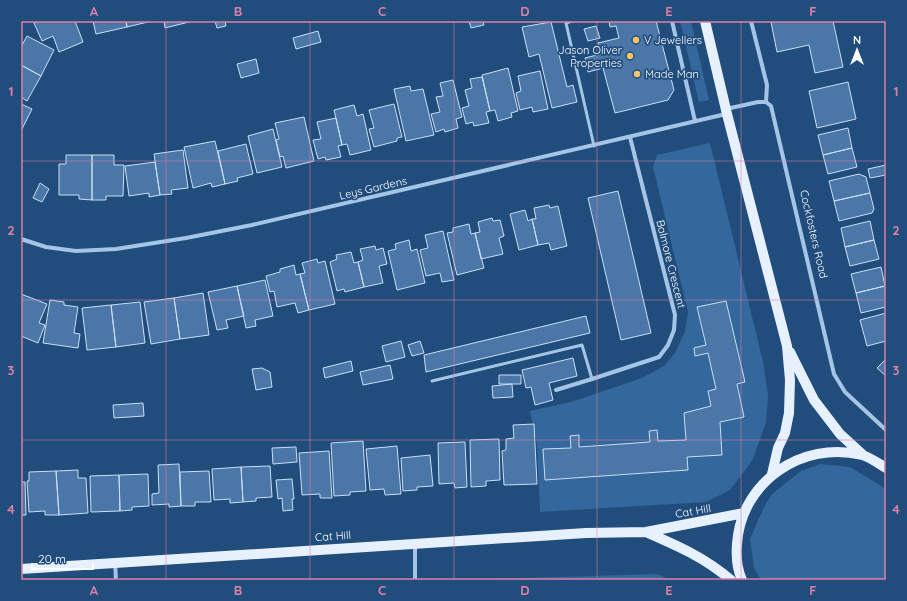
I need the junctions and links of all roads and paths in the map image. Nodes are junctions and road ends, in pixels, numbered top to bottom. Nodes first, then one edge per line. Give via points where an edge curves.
1 (572, 21) edge
2 (672, 21) edge
3 (705, 21) edge
4 (751, 21) edge
5 (565, 22) edge
6 (766, 102) junction
7 (726, 111) junction
8 (695, 121) junction
9 (630, 137) junction
10 (594, 146) junction
11 (21, 239) edge
12 (787, 346) junction
13 (592, 379) junction
14 (432, 381) dead end
15 (556, 390) dead end
16 (886, 430) edge
17 (863, 455) junction
18 (886, 468) edge
19 (772, 474) junction
20 (744, 513) junction
21 (646, 532) junction
22 (415, 543) junction
23 (115, 562) junction
24 (21, 568) edge
25 (116, 580) edge
26 (415, 580) edge
27 (731, 580) edge
28 (742, 580) edge

1 - 5 lane
2 - 8 street
3 - 7 main road
4 - 6 street, Cockfosters Road via 767,85
5 - 10 lane
6 - 7 street
6 - 16 street, Cockfosters Road via 771,106 773,113 834,374 845,392
7 - 8 street, Leys Gardens
7 - 12 main road
8 - 9 street, Leys Gardens
9 - 10 street, Leys Gardens
9 - 13 street, Balmore Crescent via 674,316 674,330 668,345 659,357
10 - 11 street, Leys Gardens via 252,225 178,239 116,249 76,251 46,247
12 - 17 main road via 814,400 840,434
12 - 19 main road via 789,413
13 - 14 lane via 582,345
13 - 15 street, Balmore Crescent
17 - 18 main road
17 - 19 main road via 832,452 810,455 790,462
19 - 20 main road via 755,492
20 - 21 main road, Cat Hill
20 - 28 main road via 738,533 737,554
21 - 22 main road, Cat Hill
21 - 27 main road, Cat Hill via 707,561
22 - 23 main road, Cat Hill
22 - 26 street
23 - 24 main road, Cat Hill
23 - 25 street

